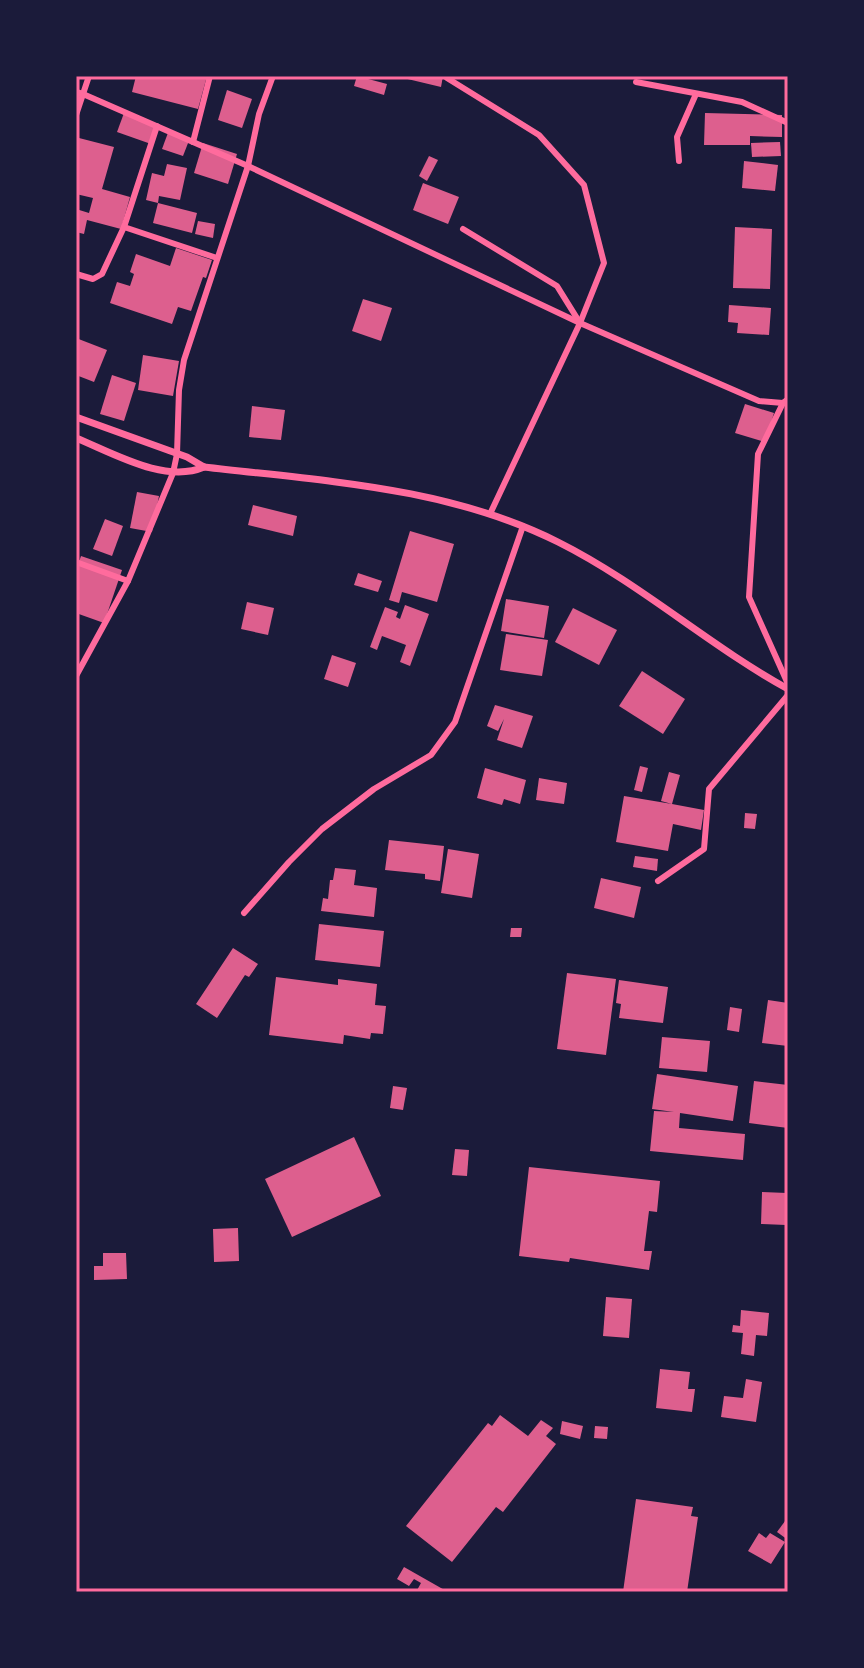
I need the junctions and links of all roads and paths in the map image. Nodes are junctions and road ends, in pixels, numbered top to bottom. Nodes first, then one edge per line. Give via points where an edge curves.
1 (89, 76) edge
2 (210, 76) edge
3 (273, 76) edge
4 (447, 78) dead end
5 (636, 82) dead end
6 (80, 93) edge
7 (696, 94) junction
8 (76, 115) edge
9 (788, 123) edge
10 (157, 126) junction
11 (193, 142) junction
12 (679, 161) dead end
13 (248, 166) junction
14 (124, 227) junction
15 (463, 229) dead end
16 (217, 258) junction
17 (76, 274) edge
18 (580, 323) junction
19 (786, 401) edge
20 (76, 417) edge
21 (76, 438) edge
22 (177, 454) junction
23 (204, 467) junction
24 (173, 473) junction
25 (490, 514) junction
26 (523, 526) junction
27 (76, 562) edge
28 (128, 581) junction
29 (76, 676) edge
30 (788, 689) edge
31 (658, 881) dead end
32 (244, 913) dead end

1 - 6 street
2 - 11 street
3 - 13 street
4 - 18 street via 539,135 584,185 604,263
5 - 7 street
6 - 8 street
6 - 10 street
7 - 9 street via 742,102
7 - 12 street via 677,137
10 - 11 street
10 - 14 street
11 - 13 street
13 - 16 street
13 - 18 street
14 - 16 street
14 - 17 street via 102,274 93,279
15 - 18 street via 557,286
16 - 22 street via 184,360
18 - 19 street via 759,401
18 - 25 street
19 - 30 street via 758,454 749,597
20 - 22 street
21 - 24 street
22 - 23 street
22 - 24 street
23 - 24 street
23 - 25 street via 391,490
24 - 28 street
25 - 26 street
26 - 30 street via 588,558
26 - 32 street via 455,722 431,755 322,829
27 - 28 street
28 - 29 street
30 - 31 street via 709,789 704,849

